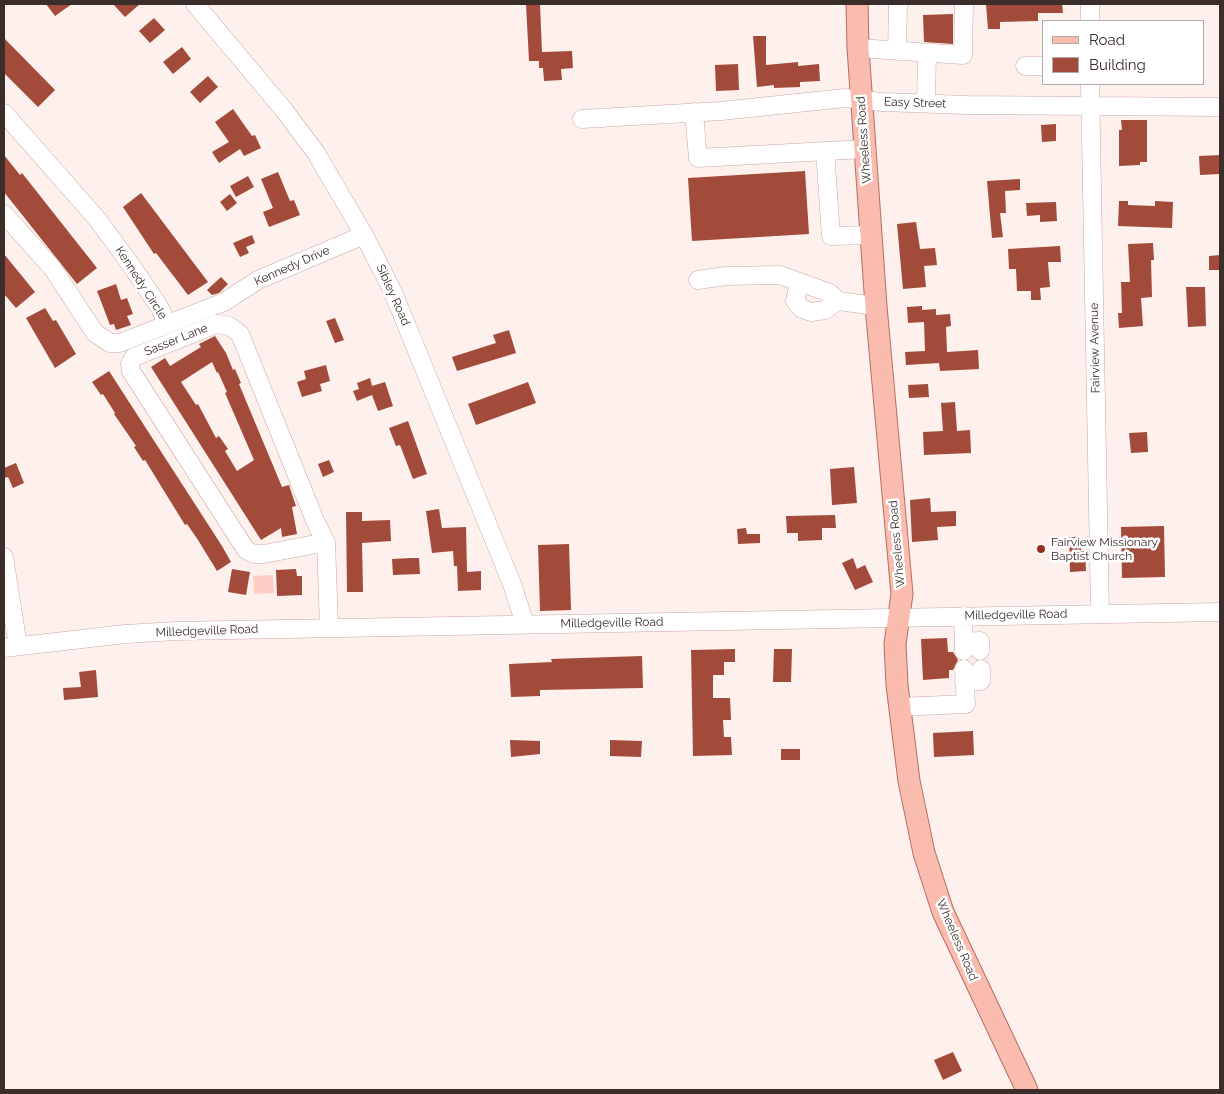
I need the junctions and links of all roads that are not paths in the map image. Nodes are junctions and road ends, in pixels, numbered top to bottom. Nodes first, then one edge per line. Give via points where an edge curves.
1 (195, 4) edge
2 (857, 4) edge
3 (898, 4) edge
4 (964, 4) edge
5 (1090, 4) edge
6 (1090, 20) edge
7 (858, 48) junction
8 (897, 51) junction
9 (927, 53) junction
10 (1090, 85) edge
11 (862, 100) junction
12 (926, 103) junction
13 (1091, 106) junction
14 (1220, 107) edge
15 (4, 112) edge
16 (694, 112) junction
17 (582, 119) dead end
18 (865, 149) junction
19 (825, 151) junction
20 (4, 214) edge
21 (364, 235) junction
22 (871, 235) junction
23 (698, 280) dead end
24 (799, 282) junction
25 (838, 301) junction
26 (876, 306) junction
27 (167, 324) junction
28 (326, 542) junction
29 (4, 557) edge
30 (1220, 612) edge
31 (1100, 613) junction
32 (963, 616) junction
33 (898, 618) junction
34 (525, 624) junction
35 (329, 627) junction
36 (11, 647) edge
37 (969, 648) dead end
38 (970, 673) dead end
39 (899, 707) junction
40 (1027, 1090) edge

1 - 21 street, Sibley Road via 316,153
2 - 7 main road, Wheeless Road
3 - 8 street
4 - 9 street via 963,55
5 - 6 street
7 - 8 street
7 - 11 main road, Wheeless Road
8 - 9 street
9 - 12 street
10 - 13 street, Fairview Avenue
11 - 12 street, Easy Street
11 - 16 street, Easy Street via 845,98
11 - 18 main road, Wheeless Road
12 - 13 street, Easy Street
13 - 14 street, Easy Street
13 - 31 street, Fairview Avenue
15 - 27 street, Kennedy Circle via 98,220 160,308
16 - 17 street, Easy Street
16 - 19 street via 698,158
18 - 19 street
18 - 22 main road, Wheeless Road
19 - 22 street via 831,236
20 - 27 street, Kennedy Circle via 54,269 95,333 104,341 120,343
21 - 27 street, Kennedy Drive via 258,280 224,302
21 - 34 street, Sibley Road via 407,327 512,584
22 - 26 main road, Wheeless Road
23 - 24 street via 780,275
24 - 25 street via 830,293
24 - 25 street via 796,301 802,309 811,312 825,310
25 - 26 street
26 - 33 main road, Wheeless Road via 902,594
28 - 28 street, Sasser Lane via 240,334 229,326 217,324 134,357 131,371 246,550 264,554
28 - 35 street, Sasser Lane
29 - 36 street
30 - 31 street, Milledgeville Road
31 - 32 street, Milledgeville Road
32 - 33 street, Milledgeville Road
32 - 37 street
33 - 34 street, Milledgeville Road
33 - 39 main road, Wheeless Road via 895,644
34 - 35 street, Milledgeville Road
35 - 36 street, Milledgeville Road via 125,634
38 - 39 street via 966,704
39 - 40 main road, Wheeless Road via 916,820 943,912

